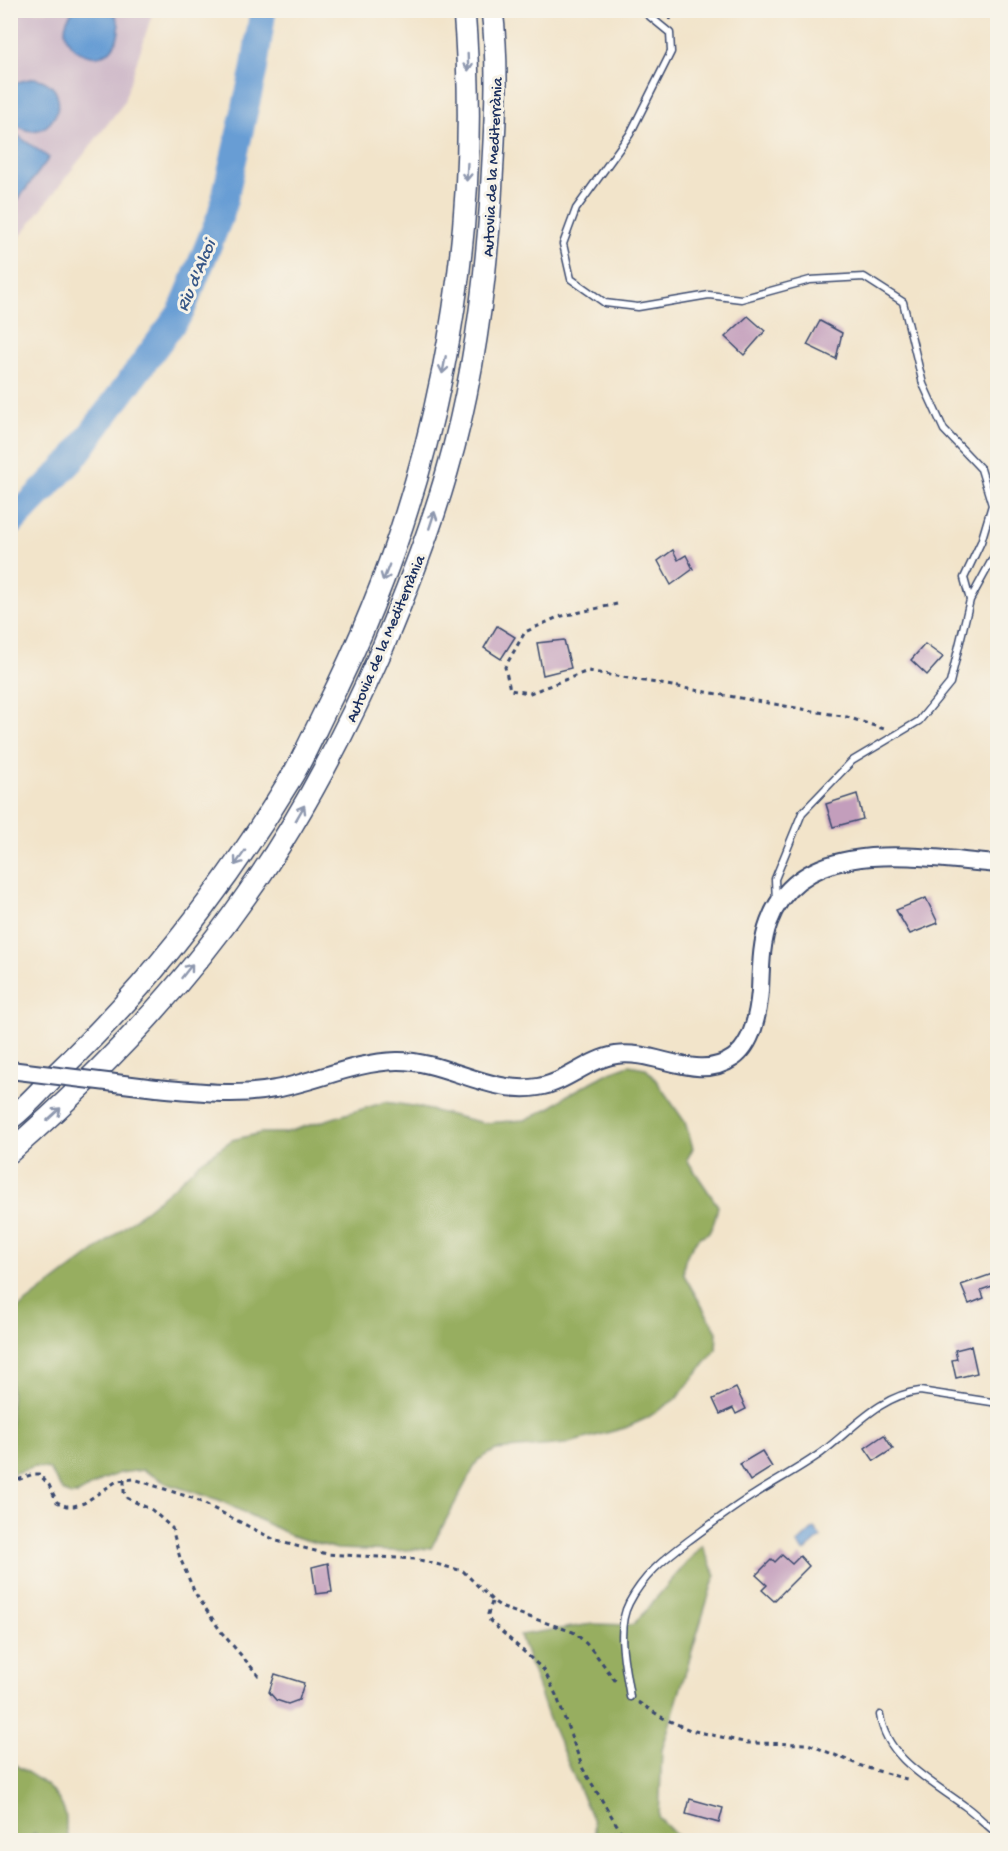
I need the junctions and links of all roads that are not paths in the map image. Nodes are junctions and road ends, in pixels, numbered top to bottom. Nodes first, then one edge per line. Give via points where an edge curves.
1 (464, 10) edge
2 (492, 10) edge
3 (642, 10) edge
4 (998, 549) edge
5 (970, 600) junction
6 (998, 864) edge
7 (776, 906) junction
8 (10, 1070) edge
9 (10, 1119) edge
10 (10, 1152) edge
11 (998, 1403) edge
12 (630, 1697) road end
13 (880, 1715) dead end
14 (998, 1834) edge

1 -> 9 highway, Autovia de la Mediterrània via 469,114 466,200 447,348 432,427 363,632 292,776 242,856 181,939 109,1022
10 -> 2 highway, Autovia de la Mediterrània via 124,1046 246,897 297,818 366,685 417,564 448,471 472,363 487,255 496,106
3 - 5 lane via 670,33 671,52 630,134 576,209 563,244 571,279 605,303 638,307 709,295 741,299 810,280 864,277 903,302 923,384 944,430 981,469 992,505 964,578
4 - 5 lane
5 - 7 lane via 950,682 919,721 852,761 802,813 775,879
6 - 7 street via 917,856 858,858 820,869 801,880
7 - 8 street, bridge via 763,940 756,1020 734,1058 706,1068 623,1054 610,1056 560,1081 523,1089 397,1061 349,1068 297,1084 245,1093 156,1088
11 - 12 lane via 920,1391 890,1400 659,1563 636,1590 624,1616 622,1650
13 - 14 lane via 882,1730 908,1765

